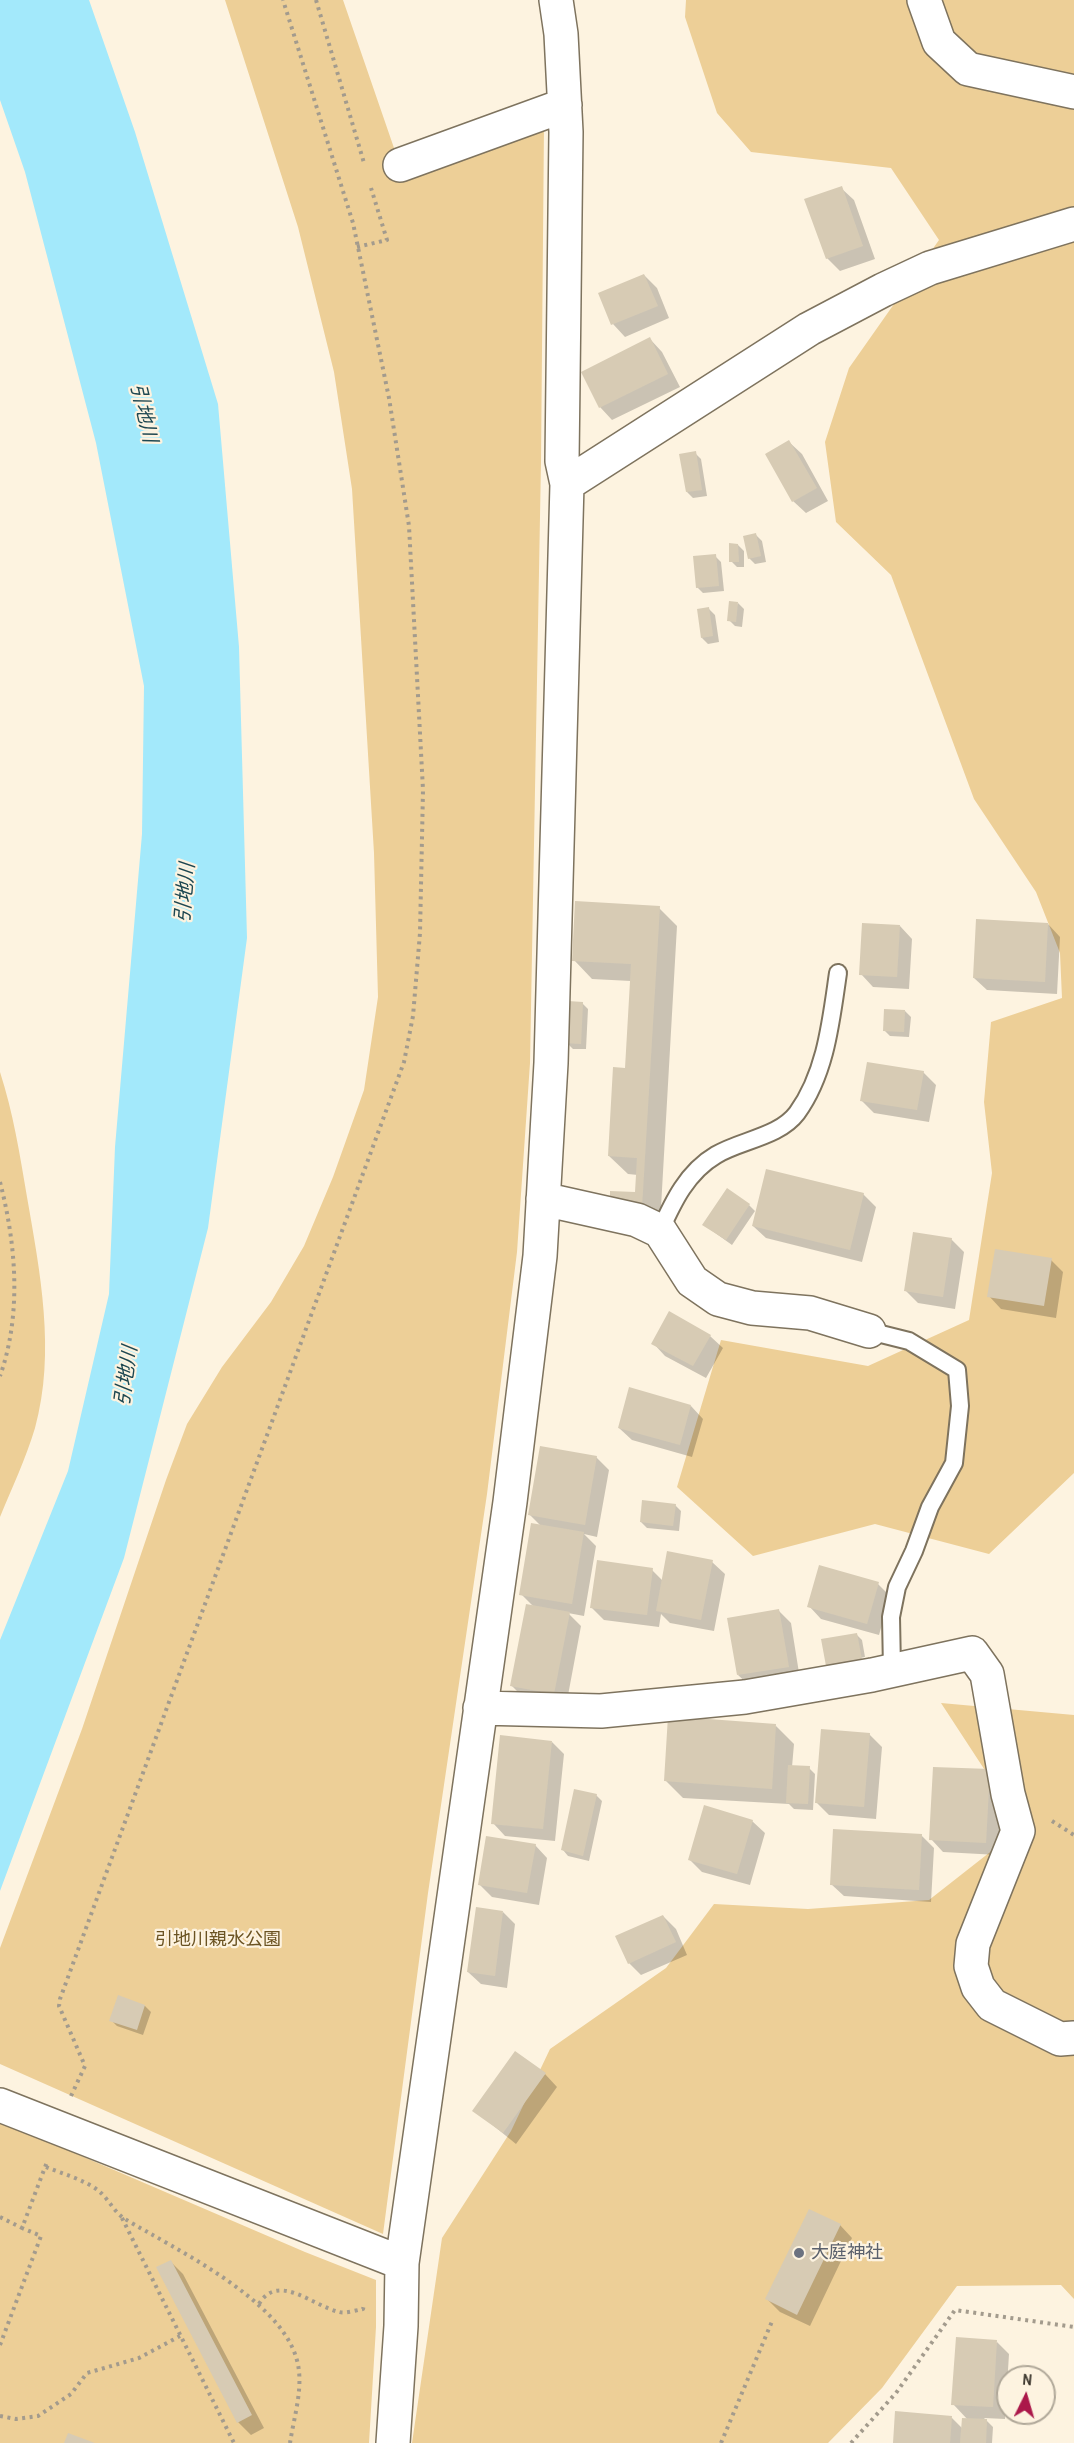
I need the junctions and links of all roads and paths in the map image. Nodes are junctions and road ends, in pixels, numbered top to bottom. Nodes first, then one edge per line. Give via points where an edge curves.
1 (283, 0) edge
2 (316, 0) edge
3 (556, 0) edge
4 (924, 0) edge
5 (1074, 92) edge
6 (565, 105) junction
7 (400, 165) dead end
8 (365, 166) dead end
9 (368, 177) dead end
10 (1074, 224) edge
11 (357, 247) junction
12 (567, 484) junction
13 (838, 974) dead end
14 (0, 1182) edge
15 (543, 1199) junction
16 (660, 1231) junction
17 (868, 1331) joint
18 (0, 1376) edge
19 (892, 1669) junction
20 (480, 1708) junction
21 (1074, 2038) edge
22 (0, 2104) edge
23 (57, 2127) junction
24 (46, 2167) junction
25 (0, 2217) edge
26 (121, 2217) junction
27 (22, 2228) junction
28 (392, 2260) junction
29 (259, 2304) junction
30 (773, 2319) dead end
31 (1074, 2326) edge
32 (180, 2336) junction
33 (0, 2345) edge
34 (0, 2416) edge
35 (234, 2443) edge
36 (290, 2443) edge
37 (393, 2443) edge
38 (721, 2443) edge
39 (851, 2443) edge

1 - 11 path via 334,157
2 - 8 path
3 - 6 street
4 - 5 street via 939,42 968,69
6 - 7 street
6 - 12 street via 561,461
9 - 11 path via 387,240
10 - 12 street via 930,268 883,290 809,329
11 - 23 path via 389,398 409,526 423,790 420,933 413,1016 404,1062 60,2000 59,2006 85,2066
12 - 15 street via 551,1051
13 - 16 lane via 830,1030 815,1079 796,1114 781,1127 716,1155 696,1171 675,1197
14 - 18 path via 14,1262 13,1314
15 - 16 street via 637,1220
15 - 20 street via 540,1256 510,1502
16 - 17 street via 692,1281 718,1299 752,1308 810,1313
17 - 19 lane via 909,1341 957,1370 960,1406 954,1463 930,1507 897,1587 891,1617
19 - 20 street via 745,1697 601,1711
19 - 21 street via 972,1653 987,1674 1018,1831 973,1944 971,1966 978,1987 992,2005 1060,2039
20 - 28 street
22 - 23 street
23 - 24 path
23 - 28 street
24 - 26 path via 98,2190
24 - 27 path
25 - 27 path
26 - 29 path via 164,2239
26 - 32 path
27 - 33 path via 41,2236
28 - 29 path via 363,2309 342,2313 287,2290 274,2289
28 - 37 street via 401,2326
29 - 36 path via 284,2332 296,2357 300,2380
30 - 38 path
31 - 39 path via 955,2310 896,2393
32 - 34 path via 139,2358 87,2373 71,2394 38,2416
32 - 35 path

